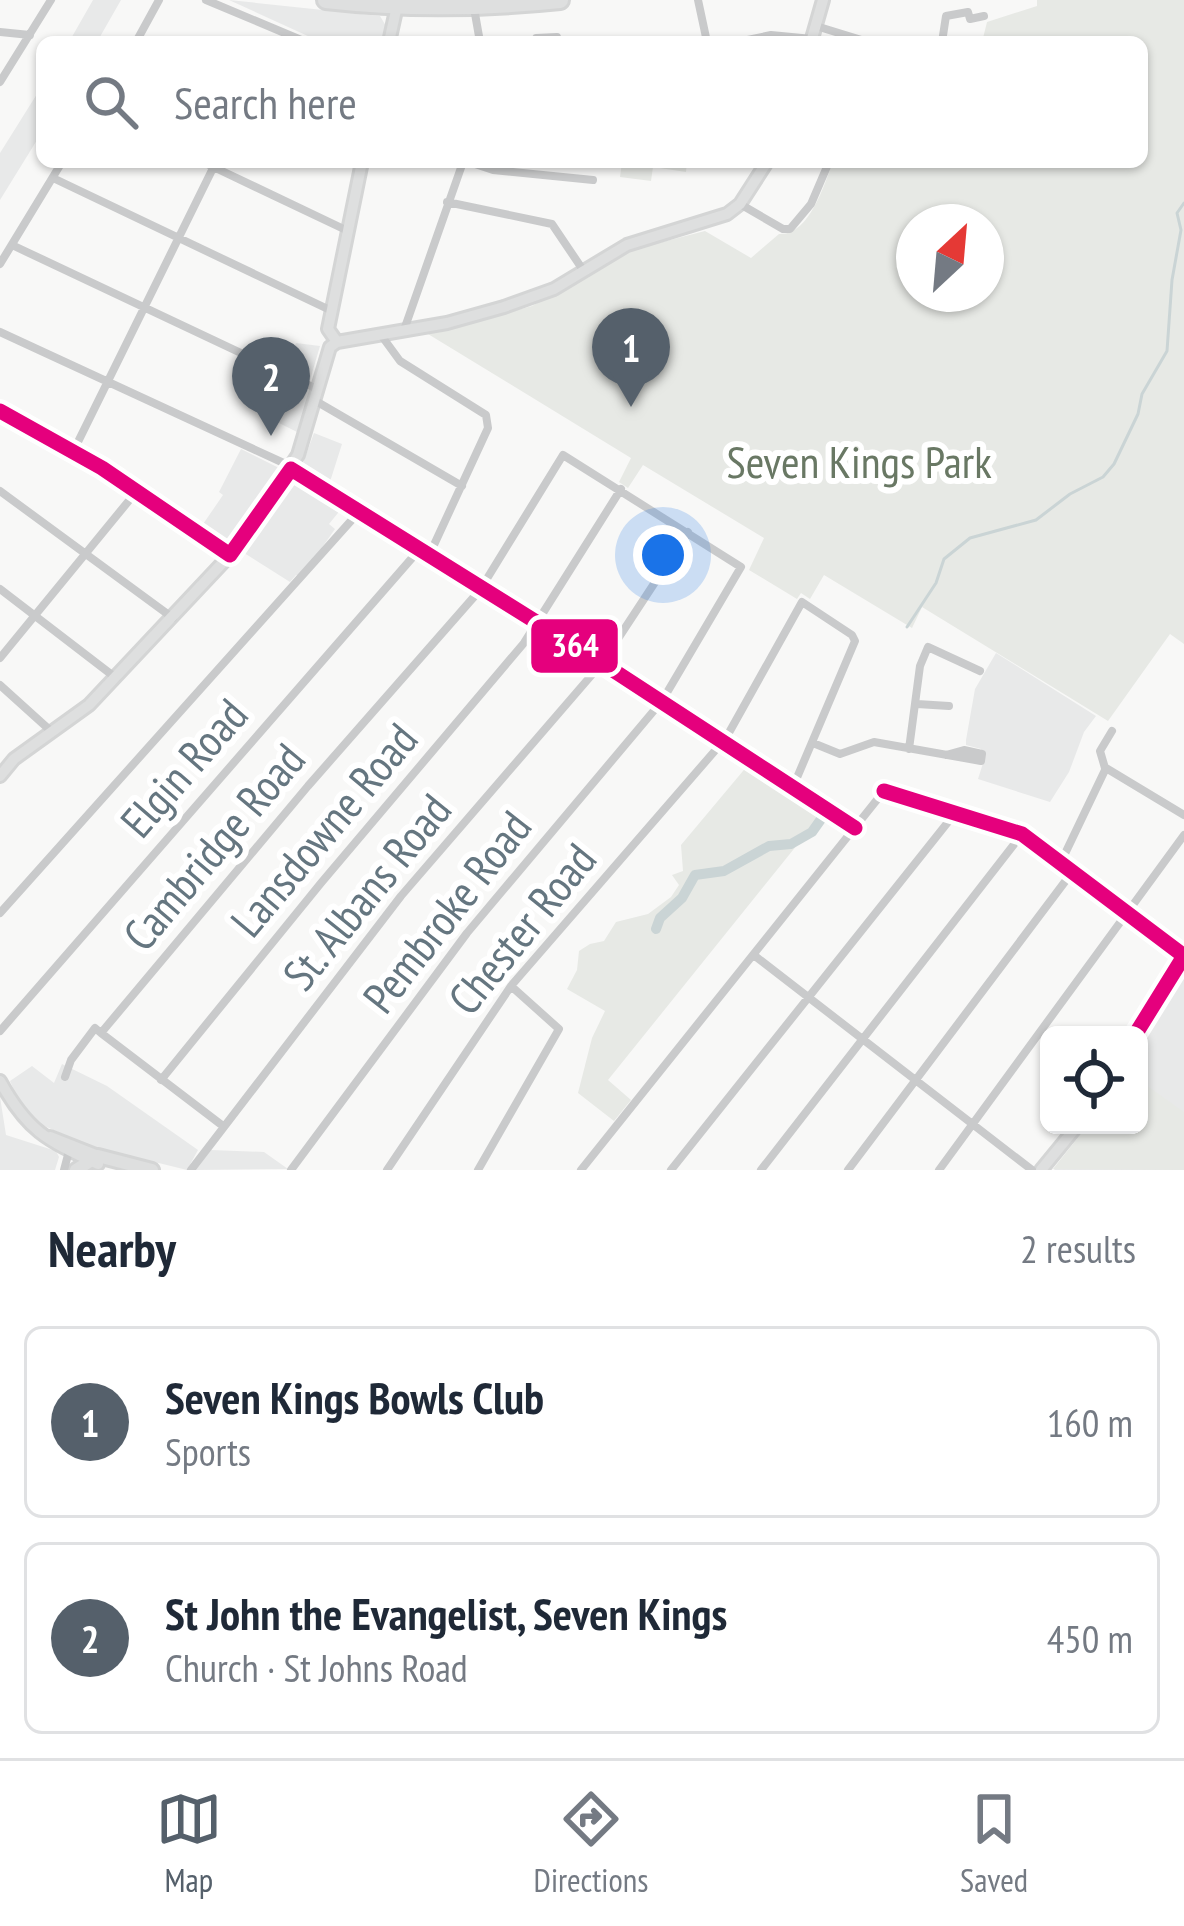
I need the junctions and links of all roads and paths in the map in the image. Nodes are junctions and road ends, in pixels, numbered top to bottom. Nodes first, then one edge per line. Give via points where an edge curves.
1 (51, 0) edge
2 (159, 0) edge
3 (206, 0) edge
4 (326, 0) edge
5 (560, 0) edge
6 (698, 0) edge
7 (823, 0) edge
8 (397, 6) junction
9 (474, 6) junction
10 (984, 16) dead end
11 (280, 31) junction
12 (0, 32) edge
13 (30, 35) junction
14 (140, 36) edge
15 (277, 36) edge
16 (292, 36) edge
17 (390, 36) edge
18 (479, 36) edge
19 (706, 36) edge
20 (766, 36) edge
21 (813, 36) edge
22 (943, 36) edge
23 (0, 82) edge
24 (58, 168) edge
25 (213, 168) edge
26 (221, 168) edge
27 (361, 168) edge
28 (463, 168) edge
29 (486, 168) edge
30 (763, 168) edge
31 (826, 168) edge
32 (52, 178) junction
33 (593, 180) dead end
34 (447, 202) junction
35 (740, 204) junction
36 (348, 231) junction
37 (178, 238) junction
38 (12, 245) junction
39 (0, 264) edge
40 (583, 270) junction
41 (144, 308) junction
42 (332, 311) junction
43 (404, 330) junction
44 (0, 332) edge
45 (381, 335) junction
46 (338, 342) junction
47 (109, 383) junction
48 (315, 394) junction
49 (0, 411) edge
50 (73, 452) junction
51 (291, 469) junction
52 (462, 486) junction
53 (621, 489) junction
54 (0, 491) edge
55 (136, 492) junction
56 (358, 513) junction
57 (688, 532) junction
58 (433, 548) dead end
59 (419, 550) junction
60 (84, 555) junction
61 (230, 555) junction
62 (0, 589) edge
63 (481, 590) junction
64 (34, 616) junction
65 (173, 618) junction
66 (538, 624) junction
67 (0, 658) edge
68 (602, 663) junction
69 (980, 671) dead end
70 (116, 678) junction
71 (0, 685) edge
72 (662, 701) junction
73 (917, 704) junction
74 (949, 706) dead end
75 (1112, 731) dead end
76 (52, 732) junction
77 (723, 741) junction
78 (813, 743) junction
79 (909, 749) junction
80 (944, 756) dead end
81 (1106, 768) junction
82 (0, 776) edge
83 (793, 787) junction
84 (956, 812) junction
85 (1184, 815) edge
86 (855, 828) junction
87 (1022, 834) junction
88 (1184, 835) edge
89 (1061, 862) junction
90 (1072, 872) junction
91 (1127, 912) junction
92 (0, 913) edge
93 (754, 956) junction
94 (1184, 956) edge
95 (511, 986) junction
96 (807, 996) junction
97 (1141, 1026) edge
98 (0, 1031) edge
99 (101, 1033) junction
100 (861, 1040) junction
101 (64, 1077) dead end
102 (161, 1080) junction
103 (0, 1081) edge
104 (914, 1081) junction
105 (971, 1124) junction
106 (223, 1126) junction
107 (1070, 1134) edge
108 (50, 1137) junction
109 (69, 1150) junction
110 (94, 1162) edge
111 (64, 1170) edge
112 (76, 1170) edge
113 (149, 1170) edge
114 (191, 1170) edge
115 (291, 1170) edge
116 (388, 1170) edge
117 (478, 1170) edge
118 (581, 1170) edge
119 (670, 1170) edge
120 (760, 1170) edge
121 (848, 1170) edge
122 (939, 1170) edge
123 (1036, 1170) edge

1 - 13 street
2 - 14 street
3 - 11 street
4 - 8 highway
5 - 9 highway
6 - 19 street
7 - 21 street
8 - 9 highway
8 - 17 street
9 - 18 street
10 - 22 street via 946,16
11 - 15 street
11 - 16 street
12 - 13 street
13 - 23 street
20 - 21 street
24 - 32 street
25 - 37 street
26 - 36 street
27 - 36 street
28 - 34 street
29 - 33 street
30 - 35 street
31 - 35 street via 790,229
32 - 37 street
32 - 38 street
34 - 40 street via 551,224
34 - 43 street
35 - 40 street
36 - 42 street
37 - 41 street
37 - 42 street
38 - 39 street
38 - 41 street
40 - 43 street via 538,296
41 - 47 street
41 - 48 street
42 - 46 street via 328,329
43 - 45 street
44 - 47 street
45 - 46 street
45 - 52 street via 400,361 486,415 488,428
46 - 48 street
47 - 50 street
47 - 51 street
48 - 51 street
48 - 52 street
49 - 50 street
50 - 55 street
51 - 56 street
51 - 61 street
52 - 58 street
53 - 57 street
53 - 63 street, Cambridge Road via 562,455
53 - 66 street, Lansdowne Road
54 - 60 street
55 - 60 street
55 - 61 street
56 - 59 street
56 - 92 street
57 - 68 street, St. Albans Road
57 - 72 street, Pembroke Road via 742,567
59 - 63 street
59 - 98 street, Elgin Road
60 - 64 street
60 - 65 street
61 - 65 street
62 - 64 street
63 - 66 street
63 - 99 street, Cambridge Road
64 - 67 street
64 - 70 street
65 - 70 street
66 - 68 street
66 - 102 street, Lansdowne Road
68 - 72 street
68 - 106 street, St. Albans Road via 401,896
69 - 73 street via 928,647
70 - 76 street
71 - 76 street
72 - 77 street
72 - 115 street, Pembroke Road via 467,933
73 - 74 street
73 - 79 street
75 - 81 street via 1100,751
76 - 82 street
77 - 78 street, Chester Road via 802,602 855,638
77 - 83 street
77 - 95 street, Chester Road
78 - 79 street via 840,754 869,742
78 - 83 street
79 - 80 street
81 - 85 street
81 - 89 street
83 - 86 street
84 - 86 street via 884,791
84 - 87 street
84 - 96 street
86 - 93 street
87 - 89 street
87 - 100 street
88 - 91 street
89 - 90 street
90 - 91 street
90 - 104 street
91 - 94 street
91 - 105 street
93 - 96 street
93 - 118 street
94 - 97 street
95 - 116 street, Chester Road
95 - 117 street via 559,1029
96 - 100 street
96 - 119 street
99 - 101 street, Cambridge Road via 94,1028
99 - 102 street
100 - 104 street
100 - 120 street
102 - 106 street
103 - 108 street via 21,1117
104 - 105 street
104 - 121 street
105 - 122 street
105 - 123 street
106 - 114 street, St. Albans Road
107 - 123 street
108 - 109 street
108 - 110 street
109 - 110 street
109 - 111 street
110 - 112 main road
110 - 113 main road

